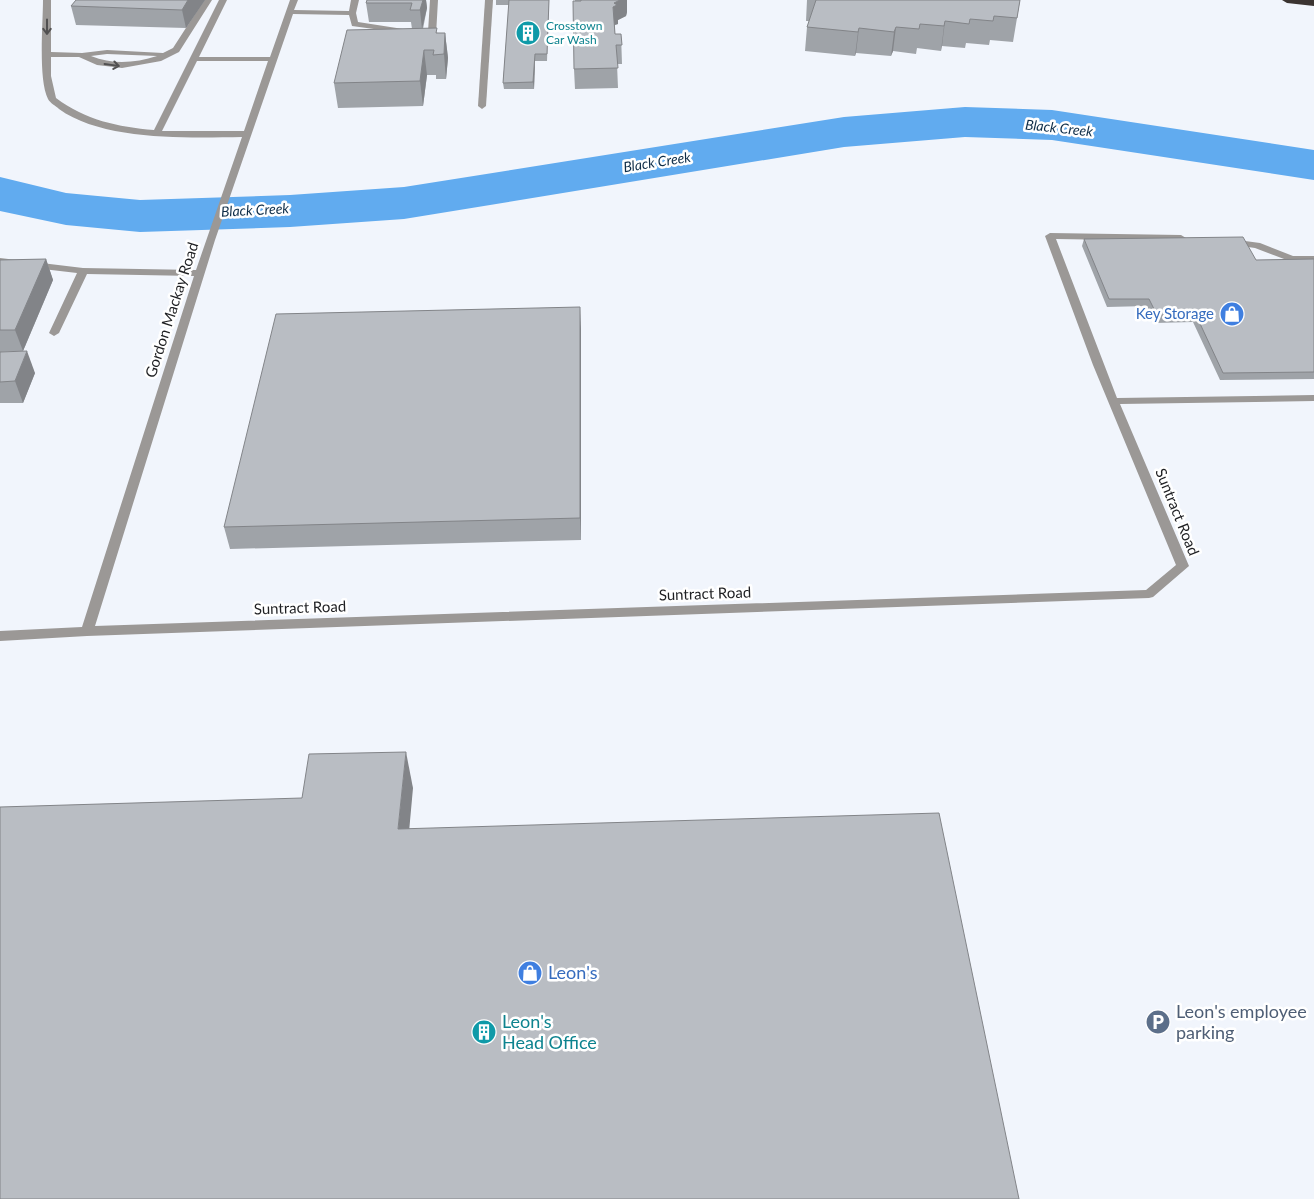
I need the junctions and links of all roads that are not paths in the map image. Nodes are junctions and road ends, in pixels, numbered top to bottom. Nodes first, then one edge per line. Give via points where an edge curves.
1 (47, 0) edge
2 (208, 0) edge
3 (223, 0) edge
4 (294, 0) edge
5 (489, 0) edge
6 (1287, 0) edge
7 (432, 3) edge
8 (1314, 4) edge
9 (355, 6) edge
10 (290, 12) junction
11 (48, 54) junction
12 (167, 54) junction
13 (80, 56) junction
14 (193, 59) junction
15 (274, 59) junction
16 (482, 106) dead end
17 (157, 133) junction
18 (247, 134) junction
19 (1194, 238) edge
20 (1222, 241) edge
21 (1314, 259) edge
22 (0, 261) edge
23 (83, 271) junction
24 (200, 273) junction
25 (54, 334) dead end
26 (1314, 398) edge
27 (1113, 401) junction
28 (87, 632) junction
29 (0, 636) edge

1 -> 11 street
2 - 12 street via 176,50
3 - 14 street
4 - 10 street, Gordon Mackay Road
5 - 16 street
6 - 8 highway
7 - 9 street via 432,35 355,24
9 - 10 street
10 - 15 street, Gordon Mackay Road
11 - 13 street
11 - 17 street via 52,99 76,116 111,127
12 - 13 street via 107,52
13 -> 12 street via 122,66
14 - 15 street
14 - 17 street
15 - 18 street, Gordon Mackay Road
17 - 18 street
18 - 24 street, Gordon Mackay Road
19 - 27 street, Suntract Road via 1050,236
20 - 21 street via 1258,245 1292,259
22 - 23 street
23 - 24 street
23 - 25 street
24 - 28 street, Gordon Mackay Road
26 - 27 street
27 - 28 street, Suntract Road via 1183,566 1149,594
28 - 29 street, Suntract Road

